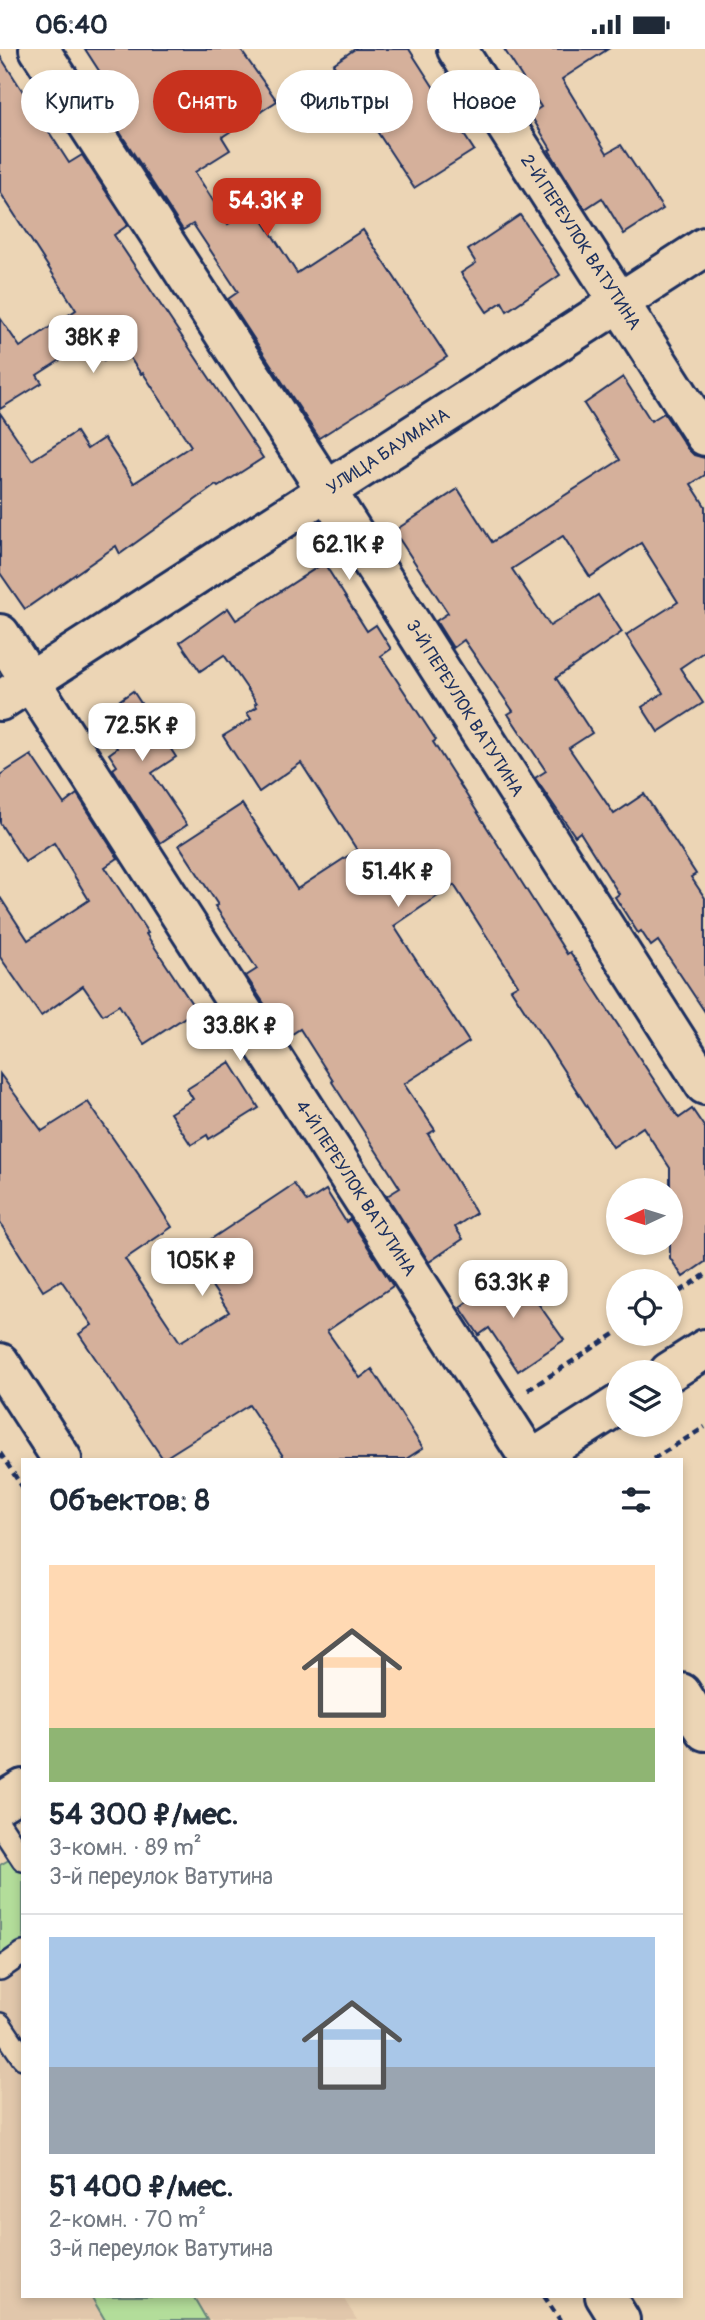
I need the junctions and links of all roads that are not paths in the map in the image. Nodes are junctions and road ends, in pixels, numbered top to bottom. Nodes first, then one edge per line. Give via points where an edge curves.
1 (39, 49) edge
2 (457, 49) edge
3 (705, 247) edge
4 (620, 302) junction
5 (705, 436) edge
6 (326, 490) junction
7 (0, 634) edge
8 (15, 691) edge
9 (705, 1085) edge
10 (705, 1349) edge
11 (0, 1363) edge
12 (683, 1363) edge
13 (606, 1413) edge
14 (61, 1458) edge
15 (531, 1458) edge
16 (534, 1458) edge
17 (683, 1696) edge
18 (705, 1731) edge
19 (21, 1790) edge
20 (0, 1803) edge
21 (0, 1825) edge
22 (21, 1857) edge
23 (21, 1954) edge
24 (0, 1969) edge
25 (0, 2024) edge
26 (21, 2055) edge
27 (606, 2298) edge
28 (620, 2320) edge

1 - 6 street, 3-Й ПЕРЕУЛОК ВАТУТИНА
2 - 4 street, 2-Й ПЕРЕУЛОК ВАТУТИНА
3 - 4 street, УЛИЦА БАУМАНА
4 - 5 street, 2-Й ПЕРЕУЛОК ВАТУТИНА
4 - 6 street, УЛИЦА БАУМАНА
6 - 8 street, УЛИЦА БАУМАНА
6 - 9 street, 3-Й ПЕРЕУЛОК ВАТУТИНА
7 - 8 street, 4-Й ПЕРЕУЛОК ВАТУТИНА
8 - 15 street, 4-Й ПЕРЕУЛОК ВАТУТИНА
10 - 12 street
11 - 14 street
13 - 16 street
17 - 18 street
19 - 20 street
21 - 22 lane
23 - 24 lane
25 - 26 lane
27 - 28 street

